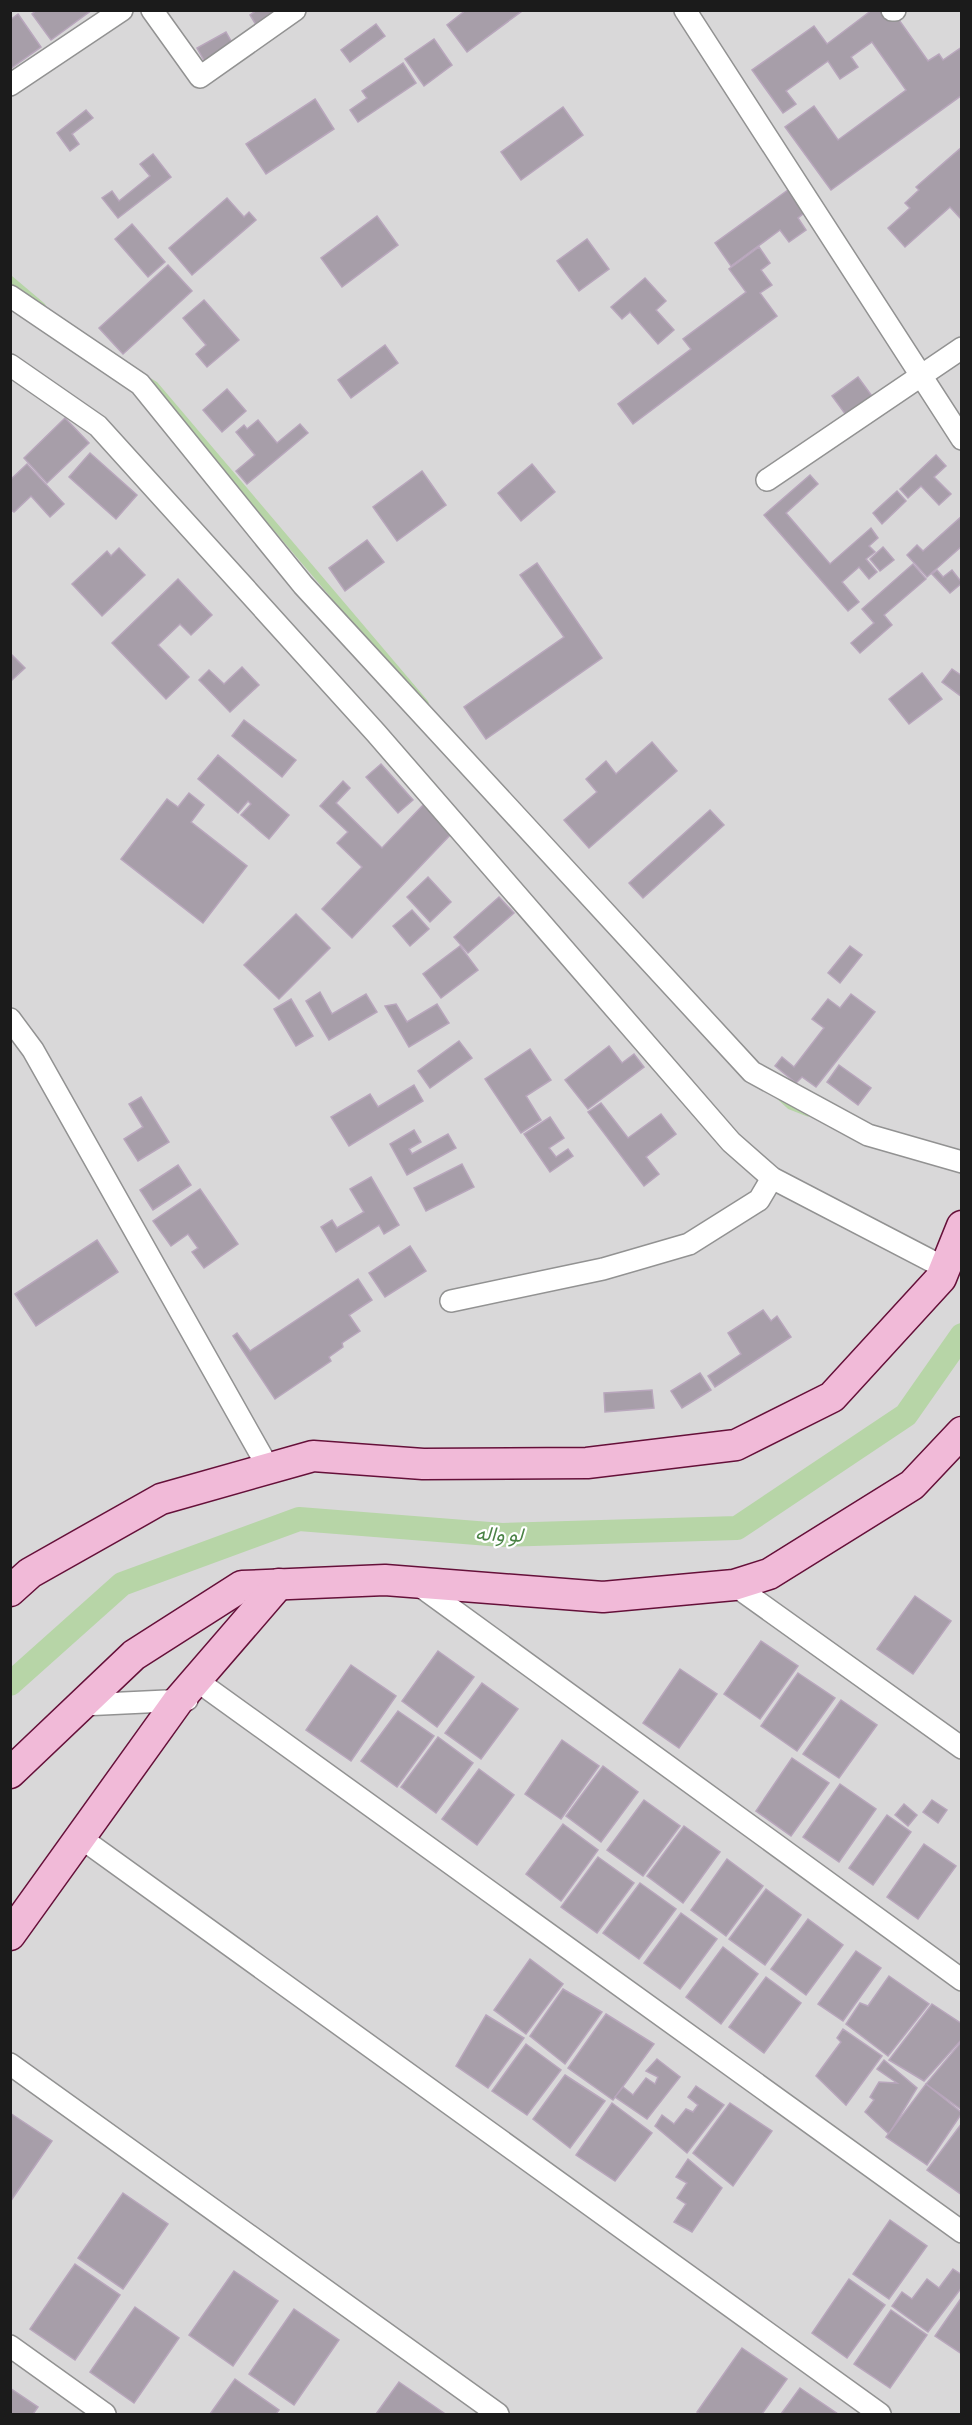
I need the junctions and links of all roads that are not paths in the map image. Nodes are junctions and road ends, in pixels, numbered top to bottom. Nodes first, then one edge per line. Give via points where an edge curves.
1 (122, 10) edge
2 (152, 10) edge
3 (295, 10) edge
4 (685, 10) edge
5 (10, 85) edge
6 (10, 296) edge
7 (962, 348) edge
8 (10, 365) edge
9 (921, 375) junction
10 (962, 439) edge
11 (768, 480) dead end
12 (10, 1019) edge
13 (962, 1162) edge
14 (772, 1178) junction
15 (962, 1226) edge
16 (945, 1269) junction
17 (451, 1301) dead end
18 (962, 1432) edge
19 (269, 1469) junction
20 (416, 1582) junction
21 (279, 1584) junction
22 (734, 1585) junction
23 (10, 1591) edge
24 (197, 1692) junction
25 (82, 1705) junction
26 (962, 1748) edge
27 (10, 1773) edge
28 (81, 1838) junction
29 (10, 1935) edge
30 (962, 1980) edge
31 (10, 2064) edge
32 (962, 2232) edge
33 (10, 2346) edge
34 (105, 2415) edge
35 (498, 2415) edge
36 (880, 2415) edge

1 - 5 street
2 - 3 street via 200,77
4 - 9 street
6 - 13 street via 140,384 303,585 752,1072 867,1135
7 - 9 street
8 - 14 street via 98,426 376,733 731,1142
9 - 10 street
9 - 11 street
12 - 19 street via 33,1050
14 - 16 street
14 - 17 street via 759,1200 689,1244 603,1269
15 - 16 street
16 - 19 street via 832,1397 735,1445 587,1463 423,1464 313,1456
18 - 22 street via 912,1485 769,1574
19 - 23 street via 161,1499 30,1573
20 - 21 street
20 - 22 street via 603,1597
20 - 30 street
21 - 24 street
21 - 25 street via 242,1586 134,1655
22 - 26 street
24 - 25 street
24 - 28 street
24 - 32 street
25 - 27 street
28 - 29 street
28 - 36 street
31 - 35 street
33 - 34 street

